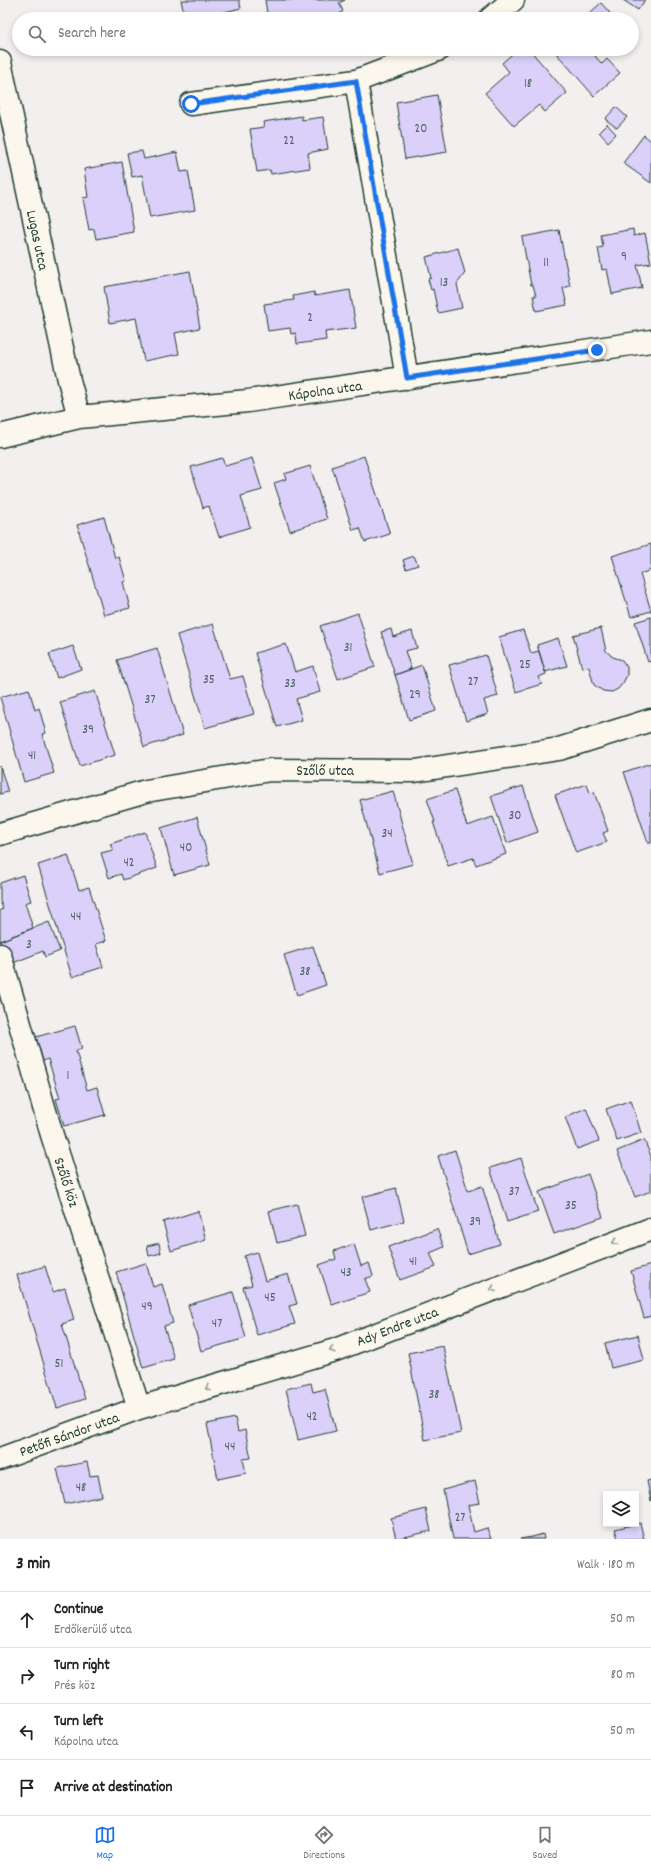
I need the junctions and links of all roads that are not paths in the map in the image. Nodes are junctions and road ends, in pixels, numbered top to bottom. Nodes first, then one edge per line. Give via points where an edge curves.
1 (513, 0) edge
2 (498, 12) edge
3 (422, 56) edge
4 (0, 62) edge
5 (356, 81) junction
6 (191, 104) dead end
7 (7, 130) edge
8 (651, 341) edge
9 (407, 378) junction
10 (79, 417) junction
11 (0, 436) edge
12 (651, 720) edge
13 (0, 834) edge
14 (0, 955) edge
15 (651, 1229) edge
16 (139, 1408) junction
17 (0, 1459) edge

1 - 2 street
3 - 5 street
4 - 7 street, Lugas utca
5 - 6 street
5 - 9 street
7 - 10 street, Lugas utca
8 - 9 street, Kápolna utca
9 - 10 street, Kápolna utca via 248,401
10 - 11 street, Kápolna utca
12 - 13 street, Szőlő utca via 559,750 415,771 270,770 146,791
14 - 16 street, Szőlő köz via 52,1135
15 -> 16 street, Ady Endre utca via 335,1350
16 - 17 street, Petőfi Sándor utca

